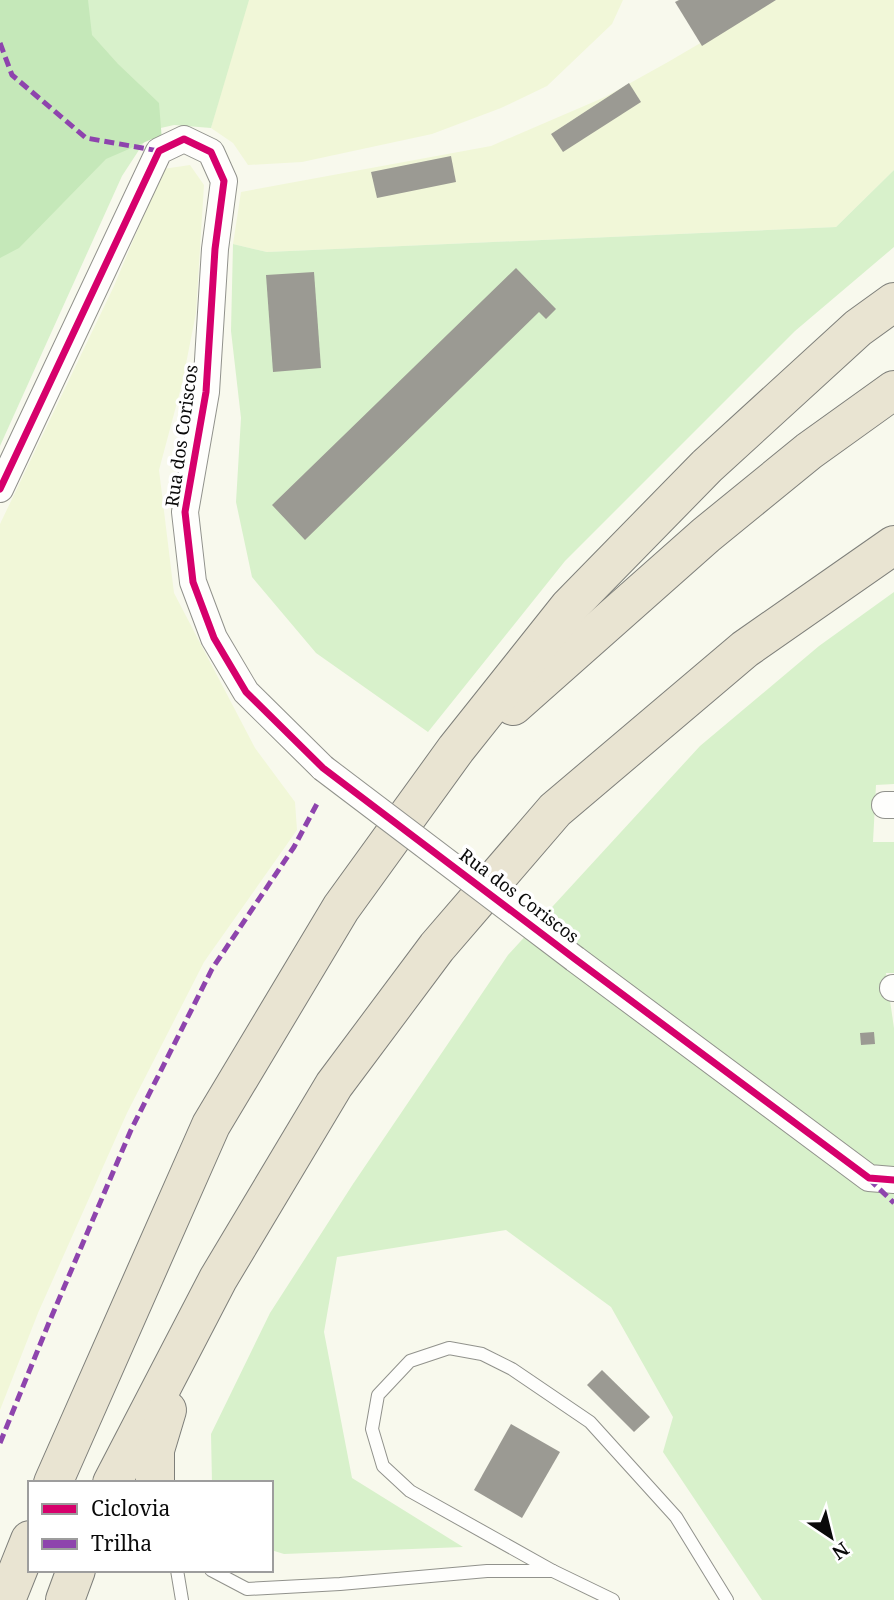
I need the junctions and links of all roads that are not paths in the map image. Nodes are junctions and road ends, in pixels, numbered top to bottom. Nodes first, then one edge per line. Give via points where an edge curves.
1 (894, 302) edge
2 (894, 390) edge
3 (0, 489) edge
4 (894, 545) edge
5 (439, 771) junction
6 (881, 1179) edge
7 (218, 1279) junction
8 (54, 1481) edge
9 (113, 1481) edge
10 (155, 1481) edge
11 (28, 1545) edge
12 (553, 1571) junction
13 (75, 1572) edge
14 (177, 1572) edge
15 (215, 1572) edge
16 (5, 1600) edge
17 (65, 1600) edge
18 (182, 1600) edge
19 (613, 1600) edge
20 (727, 1600) edge

1 - 5 highway via 858,328 707,466 578,598
2 - 5 highway via 809,451 706,535
3 - 6 street, Rua dos Coriscos, bridge via 159,152 184,139 211,152 225,181 215,249 206,392 186,512 193,582 214,638 246,692 323,768 575,959
4 - 7 highway via 745,649 555,810 437,947 334,1085
5 - 8 highway via 341,908 211,1125
7 - 9 highway
7 - 10 highway via 212,1317 168,1405 155,1450
11 - 16 highway
12 - 15 lane via 487,1571 247,1589
12 - 19 lane
12 - 20 lane via 410,1491 383,1466 372,1429 378,1395 410,1361 449,1348 482,1354 590,1422 676,1517
13 - 17 highway
14 - 18 lane

